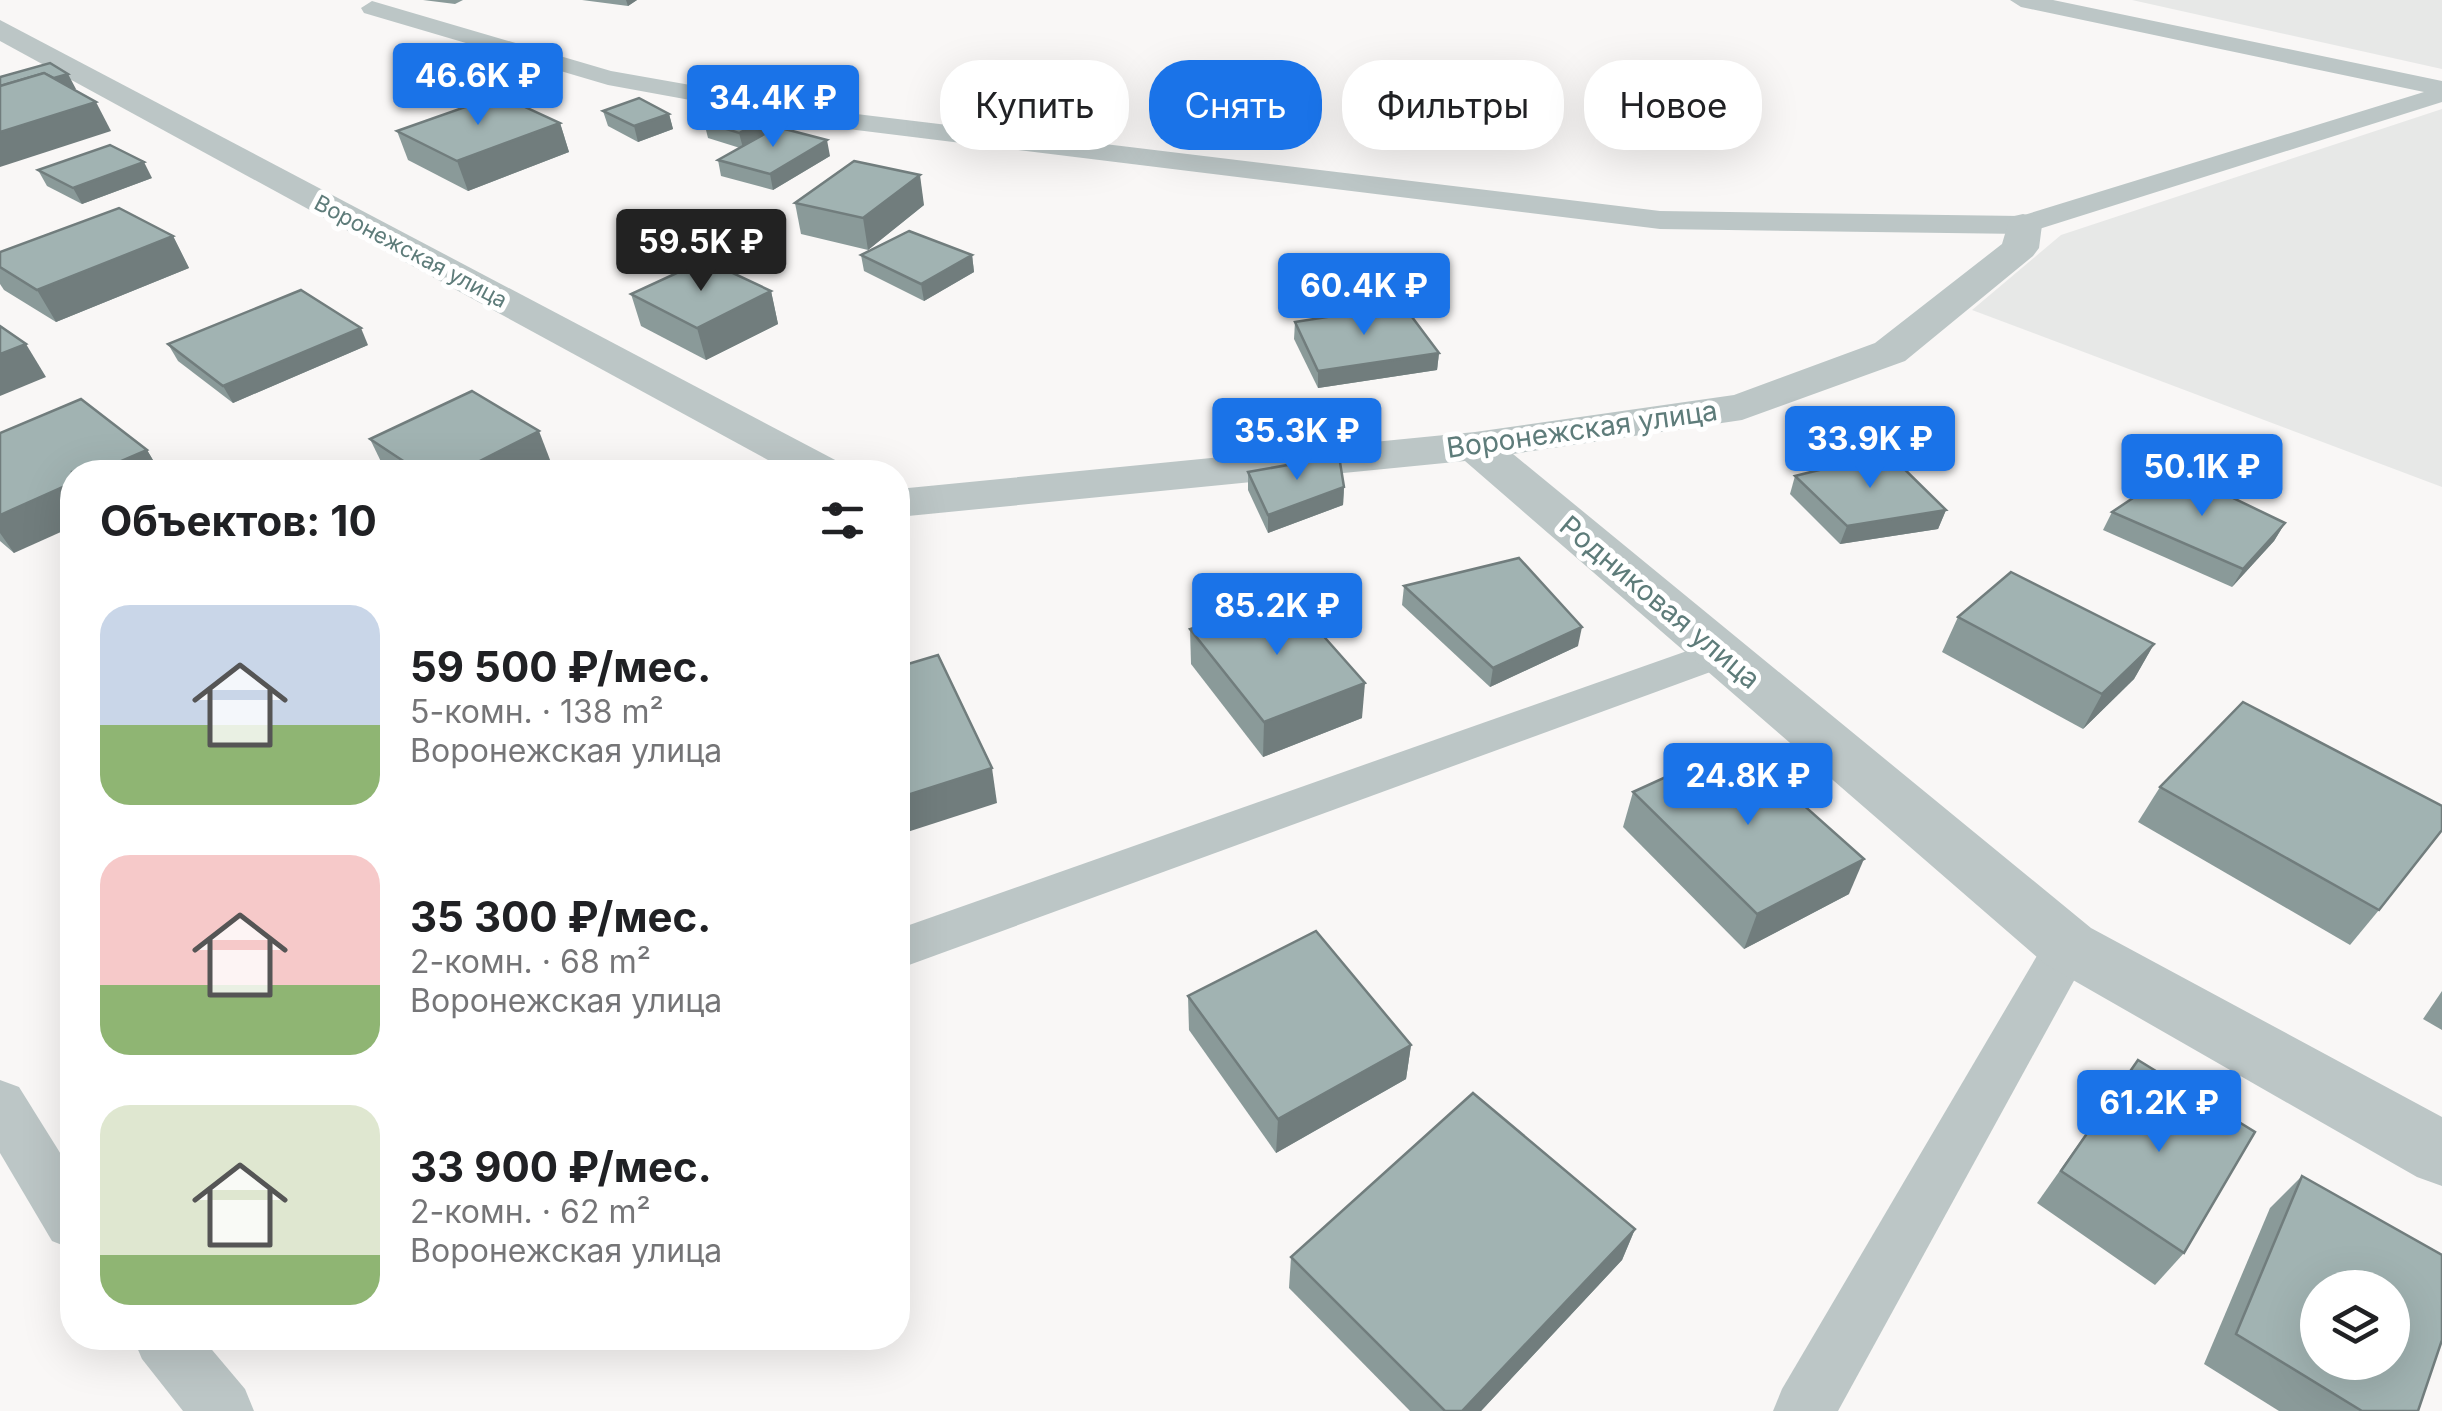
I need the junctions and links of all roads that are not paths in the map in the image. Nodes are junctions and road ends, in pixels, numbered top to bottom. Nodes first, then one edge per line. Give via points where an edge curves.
1 (2021, 0) edge
2 (372, 8) dead end
3 (0, 29) edge
4 (2442, 91) edge
5 (2023, 225) junction
6 (1475, 446) junction
7 (801, 460) edge
8 (910, 502) edge
9 (1721, 653) junction
10 (910, 944) edge
11 (2068, 946) junction
12 (0, 1104) edge
13 (2442, 1154) edge
14 (60, 1202) edge
15 (173, 1350) edge
16 (223, 1411) edge
17 (1804, 1411) edge

1 - 4 lane
2 - 5 lane via 608,78 848,122 1660,220
3 - 7 street, Воронежская улица
4 - 5 lane
5 - 6 street, Воронежская улица via 2020,248 1890,352 1742,407
6 - 8 street, Воронежская улица
6 - 9 street, Родниковая улица
9 - 10 lane
9 - 11 street, Родниковая улица
11 - 13 street, Родниковая улица
11 - 17 lane
12 - 14 lane
15 - 16 lane

